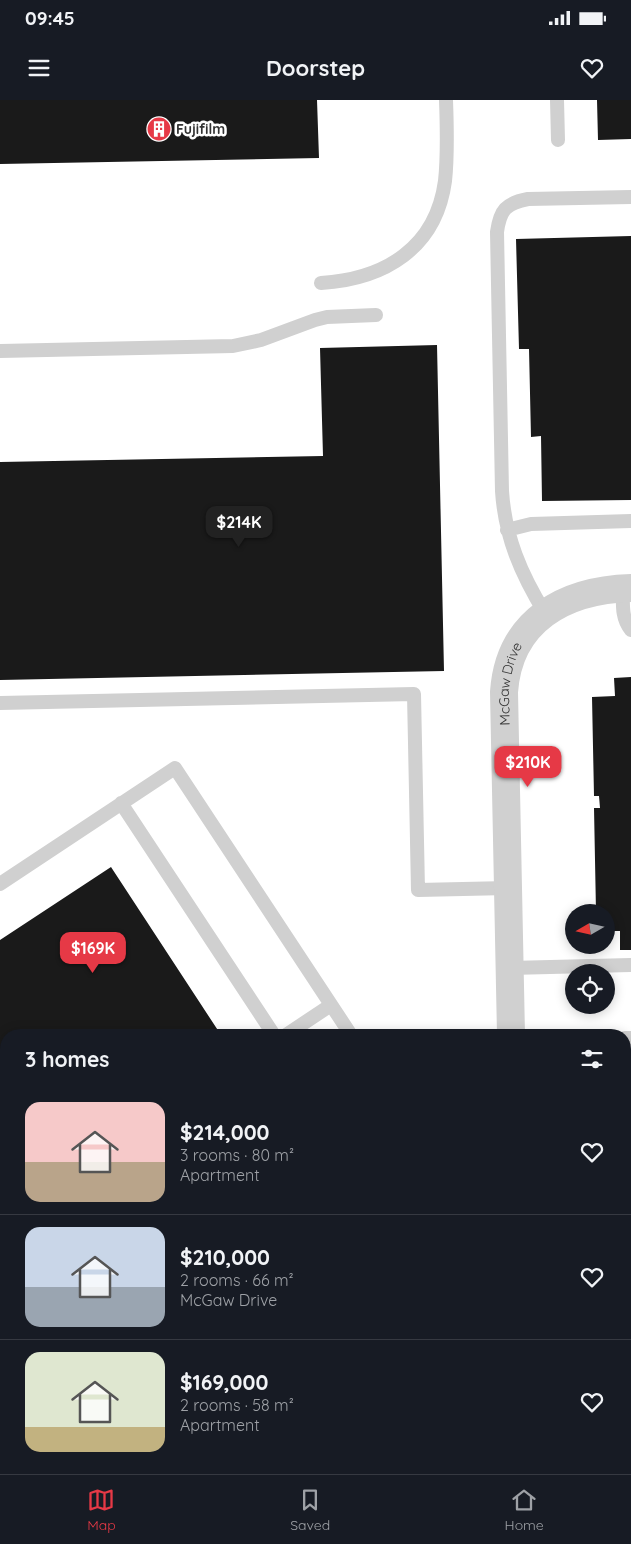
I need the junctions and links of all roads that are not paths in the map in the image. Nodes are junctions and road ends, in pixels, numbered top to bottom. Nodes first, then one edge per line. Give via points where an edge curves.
1 (446, 100) edge
2 (557, 100) edge
3 (558, 140) dead end
4 (631, 197) edge
5 (321, 283) dead end
6 (376, 316) dead end
7 (0, 351) edge
8 (631, 521) edge
9 (507, 530) junction
10 (627, 588) edge
11 (545, 613) junction
12 (631, 630) edge
13 (0, 702) edge
14 (122, 803) junction
15 (0, 884) edge
16 (508, 888) junction
17 (631, 965) edge
18 (510, 968) junction
19 (331, 1005) junction
20 (270, 1029) edge
21 (295, 1029) edge
22 (347, 1029) edge
23 (511, 1029) edge

1 - 5 lane via 444,182 441,200 426,233 406,254 382,269 352,280
2 - 3 lane
4 - 9 lane via 528,199 512,203 500,216 497,232 502,481
6 - 7 lane via 315,320 276,336 233,346
8 - 9 lane via 531,524
9 - 11 lane via 522,571
10 - 11 street, McGaw Drive via 593,592
10 - 12 lane via 623,612
11 - 16 street, McGaw Drive via 520,642 505,680
13 - 16 lane via 414,694 418,890
14 - 15 lane
14 - 19 lane via 175,768
14 - 20 lane
16 - 18 street, McGaw Drive
17 - 18 lane
18 - 23 street, McGaw Drive
19 - 21 lane
19 - 22 lane

